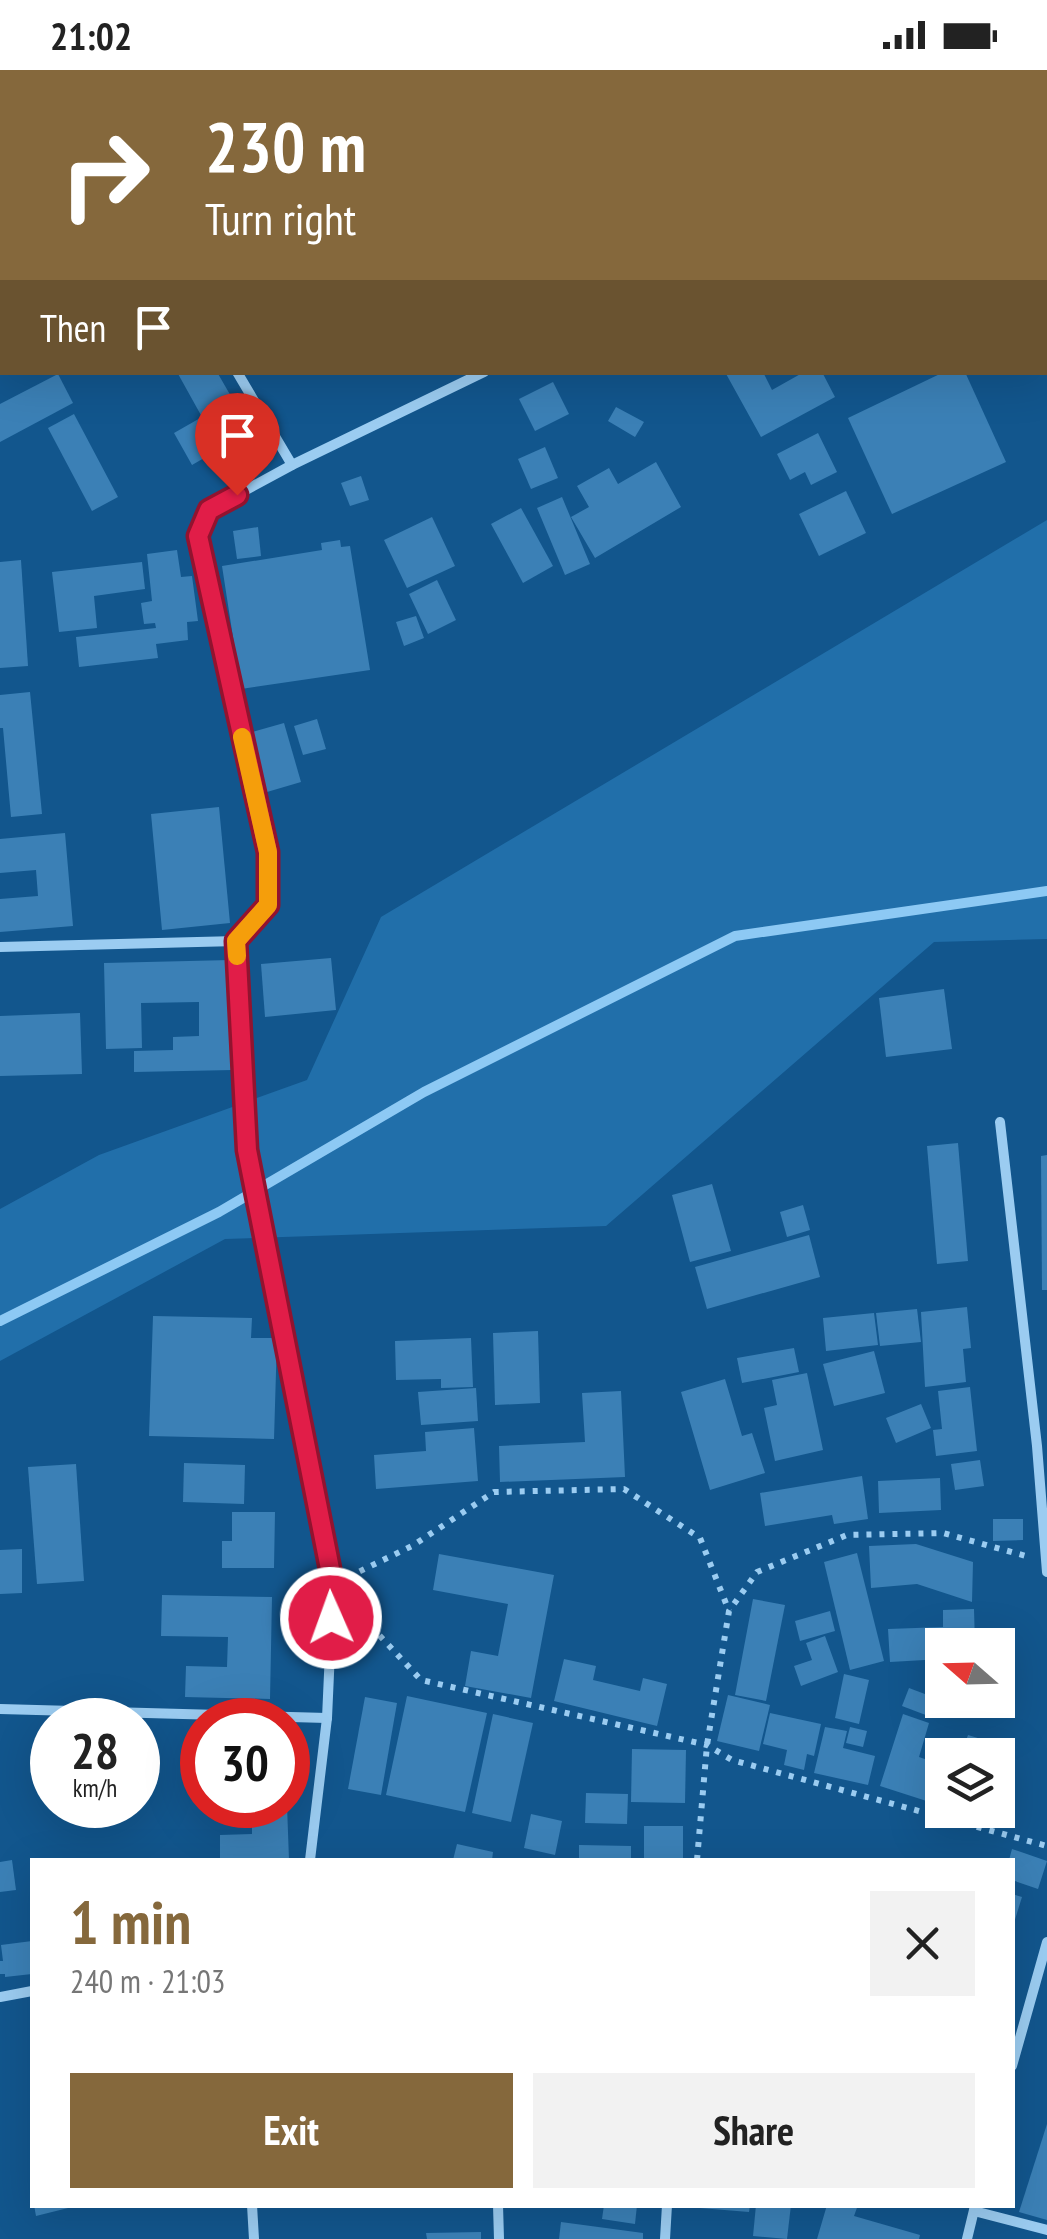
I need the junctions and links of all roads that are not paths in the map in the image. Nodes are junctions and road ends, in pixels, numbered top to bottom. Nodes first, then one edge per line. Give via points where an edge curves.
1 (239, 375) edge
2 (478, 375) edge
3 (292, 465) junction
4 (236, 941) junction
5 (0, 947) edge
6 (1000, 1122) dead end
7 (1042, 1446) edge
8 (1046, 1562) edge
9 (1047, 1572) edge
10 (0, 1709) edge
11 (327, 1718) junction
12 (310, 1858) edge
13 (1047, 1942) edge
14 (30, 1991) edge
15 (0, 1997) edge
16 (1015, 2055) edge
17 (252, 2208) edge
18 (498, 2208) edge
19 (668, 2208) edge
20 (974, 2208) edge
21 (1047, 2230) edge
22 (254, 2239) edge
23 (499, 2239) edge
24 (664, 2239) edge
25 (967, 2239) edge

1 - 3 street
2 - 3 street
3 - 4 street via 209,510 198,536 268,852 268,905
4 - 5 street
4 - 11 street via 247,1150 333,1584
6 - 7 street
7 - 8 street
8 - 9 street
10 - 11 street
11 - 12 street
13 - 16 street
14 - 15 street
17 - 22 street
18 - 23 street
19 - 24 street
20 - 21 street
20 - 25 street

